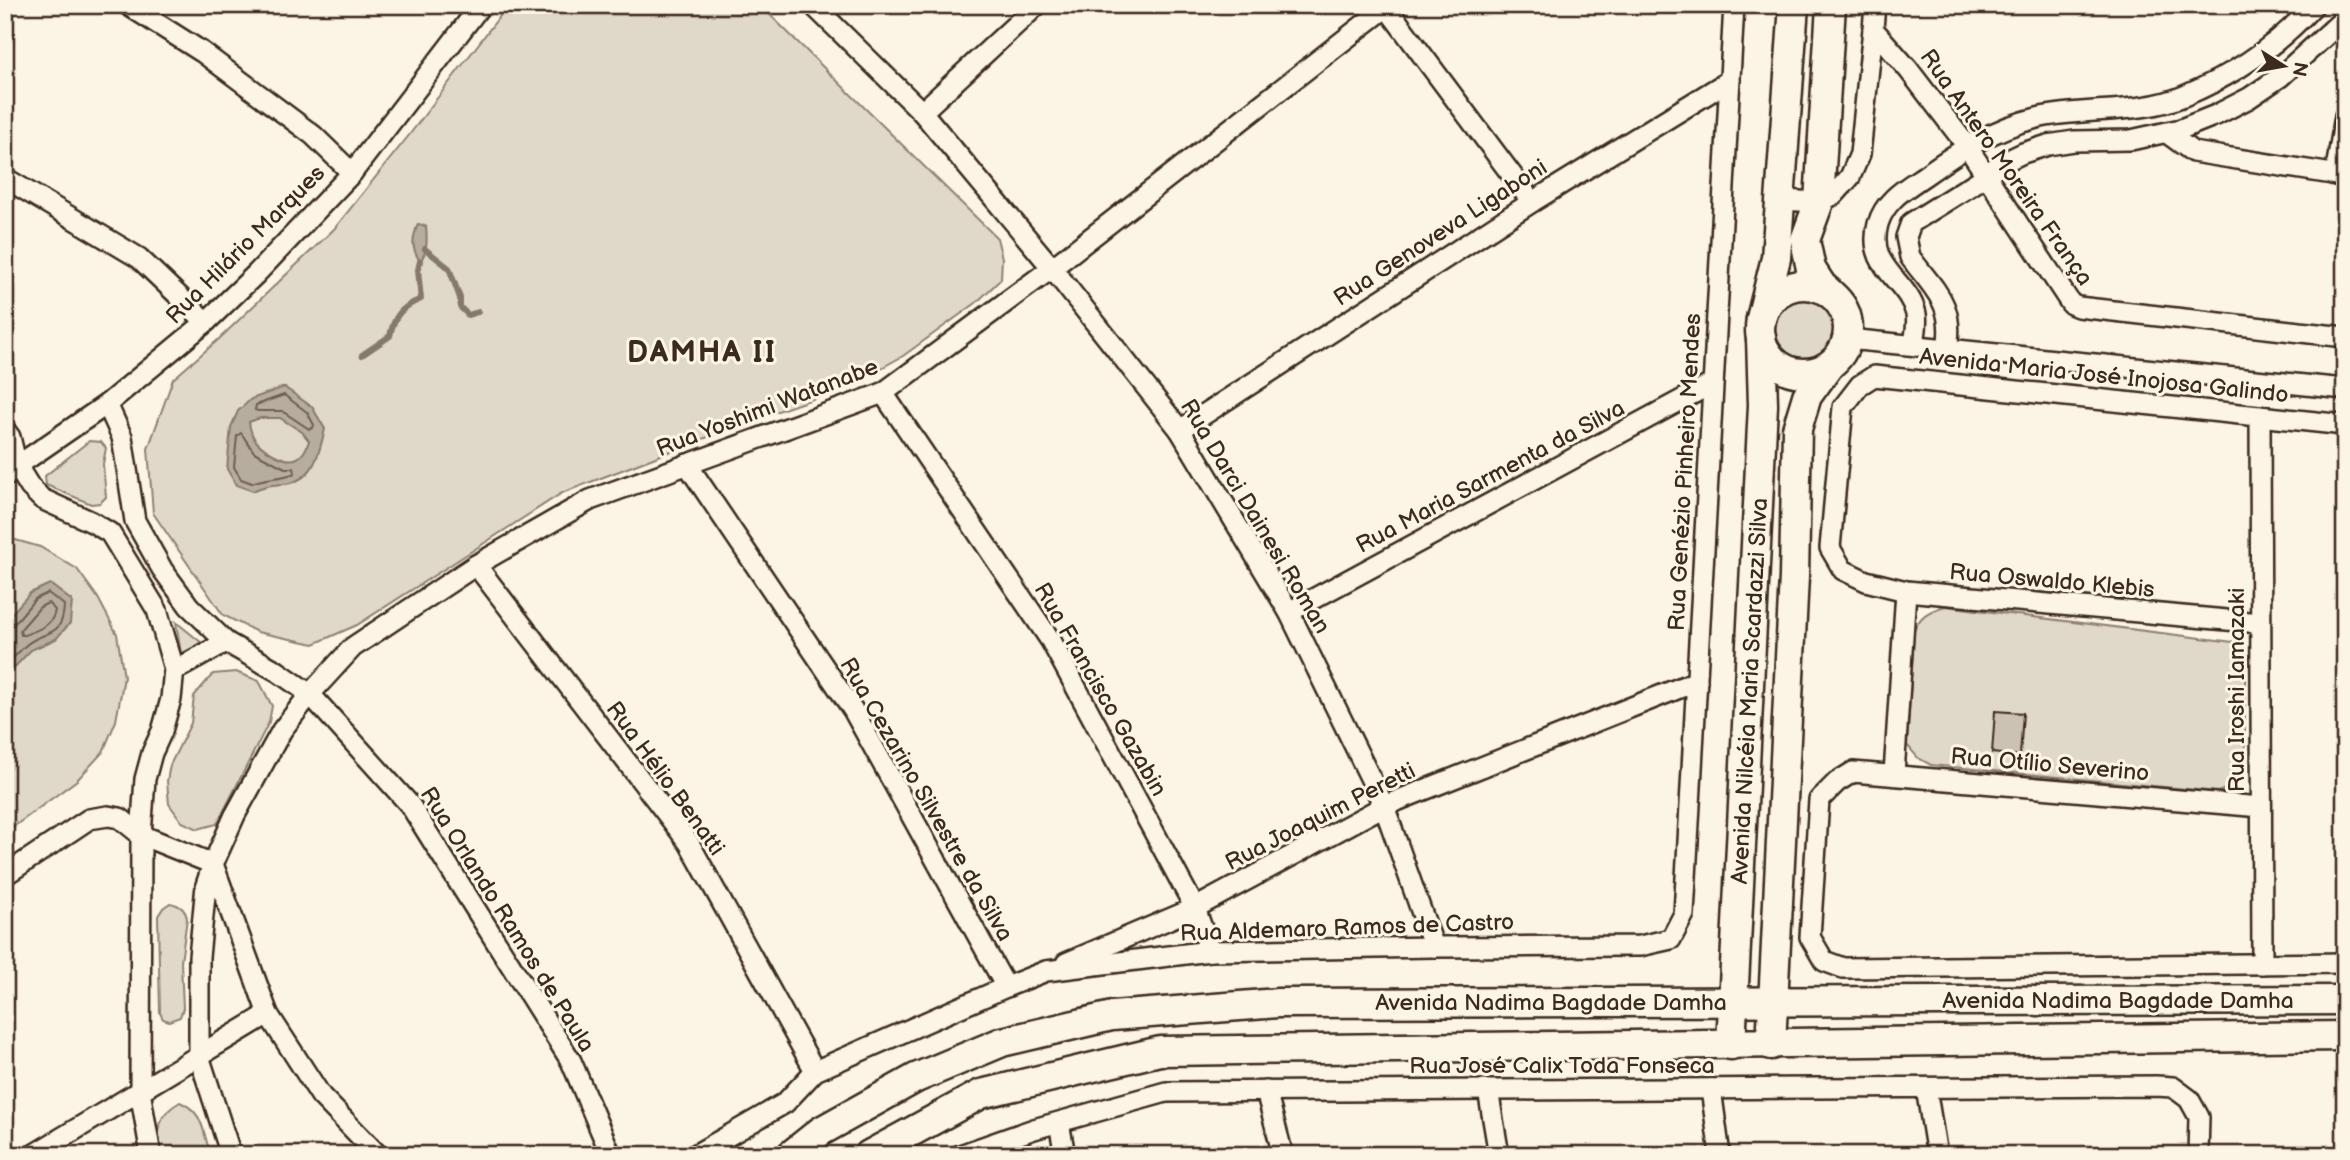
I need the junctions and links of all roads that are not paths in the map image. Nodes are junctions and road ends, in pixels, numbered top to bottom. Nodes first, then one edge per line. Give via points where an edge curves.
1 (128, 5) edge
2 (481, 5) edge
3 (813, 5) edge
4 (1037, 5) edge
5 (1734, 5) edge
6 (1794, 5) edge
7 (1831, 5) edge
8 (1875, 5) edge
9 (2314, 5) edge
10 (1387, 6) edge
11 (2345, 18) edge
12 (1873, 29) junction
13 (1730, 80) junction
14 (922, 112) junction
15 (2345, 116) edge
16 (2167, 133) junction
17 (1967, 146) junction
18 (352, 173) junction
19 (2340, 175) edge
20 (1986, 176) junction
21 (5, 178) edge
22 (1780, 201) junction
23 (1532, 202) junction
24 (1819, 202) junction
25 (1878, 227) junction
26 (1907, 232) junction
27 (1052, 268) junction
28 (1830, 293) junction
29 (206, 322) junction
30 (1761, 328) junction
31 (2345, 337) edge
32 (1847, 339) junction
33 (1914, 345) junction
34 (1947, 349) junction
35 (1828, 367) junction
36 (1713, 383) junction
37 (2345, 389) edge
38 (883, 393) junction
39 (107, 404) junction
40 (2260, 416) junction
41 (2345, 425) edge
42 (5, 430) edge
43 (1180, 430) junction
44 (687, 464) junction
45 (11, 472) edge
46 (476, 565) junction
47 (1843, 570) joint
48 (1755, 575) junction
49 (1794, 576) junction
50 (1906, 591) junction
51 (1290, 611) junction
52 (2260, 623) junction
53 (226, 642) junction
54 (174, 669) junction
55 (1697, 681) junction
56 (310, 694) junction
57 (1745, 770) junction
58 (1784, 772) junction
59 (1894, 774) junction
60 (1837, 782) joint
61 (1384, 806) junction
62 (2261, 807) junction
63 (141, 835) junction
64 (213, 864) junction
65 (5, 876) edge
66 (1195, 908) junction
67 (1671, 939) joint
68 (1434, 947) junction
69 (1210, 951) junction
70 (2345, 963) edge
71 (2262, 964) junction
72 (1046, 971) junction
73 (1006, 987) junction
74 (2345, 1000) edge
75 (1734, 1001) junction
76 (1773, 1001) junction
77 (268, 1014) junction
78 (2345, 1036) edge
79 (1731, 1045) junction
80 (1771, 1045) junction
81 (199, 1056) junction
82 (815, 1071) junction
83 (1926, 1087) junction
84 (1711, 1089) junction
85 (1488, 1090) junction
86 (140, 1091) junction
87 (1266, 1091) junction
88 (1059, 1123) junction
89 (33, 1155) edge
90 (151, 1155) edge
91 (232, 1155) edge
92 (378, 1155) edge
93 (611, 1155) edge
94 (695, 1155) edge
95 (791, 1155) edge
96 (869, 1155) edge
97 (960, 1155) edge
98 (1065, 1155) edge
99 (1283, 1155) edge
100 (1499, 1155) edge
101 (1720, 1155) edge
102 (1937, 1155) edge
103 (2199, 1155) edge

1 - 18 street via 247,85 313,135
2 - 18 street, Rua Hilário Marques
3 - 14 street, Rua Darci Dainesi Roman
4 - 14 street
5 - 13 street, Rua Genézio Pinheiro Mendes
6 - 22 street, Avenida Nilcéia Maria Scardazzi Silva
7 - 24 street
8 - 12 street
9 - 17 street via 2264,52 2182,97 2126,109 2038,117
10 - 23 street
10 - 27 street, Rua Yoshimi Watanabe
11 - 16 street via 2280,77 2249,98 2216,116
12 - 17 street, Rua Antero Moreira França
12 - 24 street via 1860,154 1844,185
13 - 23 street, Rua Genoveva Ligaboni
13 - 36 street, Rua Genézio Pinheiro Mendes
14 - 27 street, Rua Darci Dainesi Roman
15 - 19 street
16 - 19 street via 2193,152
16 - 20 street via 2048,145 1998,165
17 - 20 street, Rua Antero Moreira França
17 - 25 street via 1895,196
18 - 29 street, Rua Hilário Marques
20 - 26 street via 1911,223
20 - 31 street, Rua Antero Moreira França via 2071,304
21 - 29 street via 139,258
22 - 24 street
22 - 30 street, Avenida Nilcéia Maria Scardazzi Silva via 1776,258
23 - 43 street, Rua Genoveva Ligaboni
24 - 28 street via 1805,250 1811,269
25 - 26 street
25 - 33 street via 1881,261 1916,313
26 - 34 street via 1910,257 1948,312
27 - 38 street, Rua Yoshimi Watanabe
27 - 43 street, Rua Darci Dainesi Roman
28 - 30 street via 1803,285 1788,288 1767,306
28 - 32 street via 1846,313
29 - 39 street, Rua Hilário Marques
30 - 35 street via 1766,350 1786,370 1807,373
30 - 48 street, Avenida Nilcéia Maria Scardazzi Silva via 1763,405
32 - 33 street
32 - 35 street
33 - 34 street
34 - 37 street
35 - 49 street, Avenida Nilcéia Maria Scardazzi Silva via 1807,396 1797,429
36 - 51 street, Rua Maria Sarmenta da Silva
36 - 55 street, Rua Genézio Pinheiro Mendes
38 - 44 street, Rua Yoshimi Watanabe
38 - 66 street, Rua Francisco Gazabin via 1051,641
39 - 45 street, Rua Hilário Marques
39 - 53 street, Rua Orlando Ramos de Paula via 122,438 135,521 189,606
40 - 41 street, Avenida Maria José Inojosa Galindo
40 - 47 street, Avenida Maria José Inojosa Galindo via 1874,376 1860,385 1843,407 1830,548
40 - 52 street, Rua Iroshi Iamazaki
42 - 45 street via 10,437
43 - 51 street, Rua Darci Dainesi Roman
44 - 46 street, Rua Yoshimi Watanabe via 590,500
44 - 73 street, Rua Cezarino Silvestre da Silva via 853,710
45 - 54 street via 42,499 110,533 157,610
46 - 56 street, Rua Yoshimi Watanabe via 353,648
46 - 82 street, Rua Hélio Benatti via 689,843
47 - 50 street, Rua Oswaldo Klebis
48 - 49 street
48 - 57 street, Avenida Nilcéia Maria Scardazzi Silva
49 - 58 street, Avenida Nilcéia Maria Scardazzi Silva
50 - 52 street, Rua Oswaldo Klebis
50 - 59 street
51 - 61 street, Rua Darci Dainesi Roman
52 - 62 street, Rua Iroshi Iamazaki
53 - 54 street
53 - 56 street, Rua Orlando Ramos de Paula
54 - 63 street via 171,699 145,779
55 - 61 street, Rua Joaquim Peretti
55 - 67 street, Rua Genézio Pinheiro Mendes via 1684,914
56 - 64 street, Rua Yoshimi Watanabe via 282,730
56 - 93 street, Rua Orlando Ramos de Paula via 410,806 571,1061
57 - 58 street
57 - 75 street, Avenida Nilcéia Maria Scardazzi Silva
58 - 76 street, Avenida Nilcéia Maria Scardazzi Silva
59 - 60 street, Rua Otílio Severino via 1853,772
59 - 62 street, Rua Otílio Severino
60 - 71 street, Avenida Nadima Bagdade Damha via 1819,800 1810,937 1824,961 1843,968
61 - 66 street, Rua Joaquim Peretti
61 - 68 street, Rua Darci Dainesi Roman
62 - 71 street, Rua Iroshi Iamazaki
63 - 64 street
63 - 65 street via 120,818 89,819
63 - 86 street
64 - 77 street
64 - 81 street, Rua Yoshimi Watanabe via 206,885 199,957
66 - 69 street, Rua Francisco Gazabin
66 - 72 street, Rua Joaquim Peretti
67 - 68 street, Rua Aldemaro Ramos de Castro via 1640,946
68 - 69 street, Rua Aldemaro Ramos de Castro
69 - 72 street, Rua Aldemaro Ramos de Castro
70 - 71 street, Avenida Nadima Bagdade Damha
72 - 73 street, Rua Aldemaro Ramos de Castro
73 - 82 street, Rua Aldemaro Ramos de Castro
74 - 76 street, Avenida Nadima Bagdade Damha
75 - 76 street, Avenida Nadima Bagdade Damha
75 - 79 street, Avenida Nilcéia Maria Scardazzi Silva
75 - 95 street, Avenida Nadima Bagdade Damha via 1278,1003 1112,1016 1002,1042 916,1078 821,1131
76 - 80 street, Avenida Nilcéia Maria Scardazzi Silva
77 - 81 street
77 - 92 street via 321,1096
78 - 80 street, Avenida Nadima Bagdade Damha
79 - 80 street, Avenida Nadima Bagdade Damha
79 - 96 street, Avenida Nadima Bagdade Damha via 1160,1051 981,1094
81 - 86 street
81 - 91 street, Rua Yoshimi Watanabe
82 - 94 street, Rua Aldemaro Ramos de Castro via 785,1103
83 - 84 street, Rua José Calix Toda Fonseca
83 - 102 street
83 - 103 street, Rua José Calix Toda Fonseca via 2173,1087 2189,1099 2199,1117
84 - 85 street, Rua José Calix Toda Fonseca
84 - 101 street
85 - 87 street, Rua José Calix Toda Fonseca
85 - 100 street
86 - 89 street
86 - 90 street
87 - 88 street, Rua José Calix Toda Fonseca via 1166,1092
87 - 99 street
88 - 97 street, Rua José Calix Toda Fonseca
88 - 98 street

